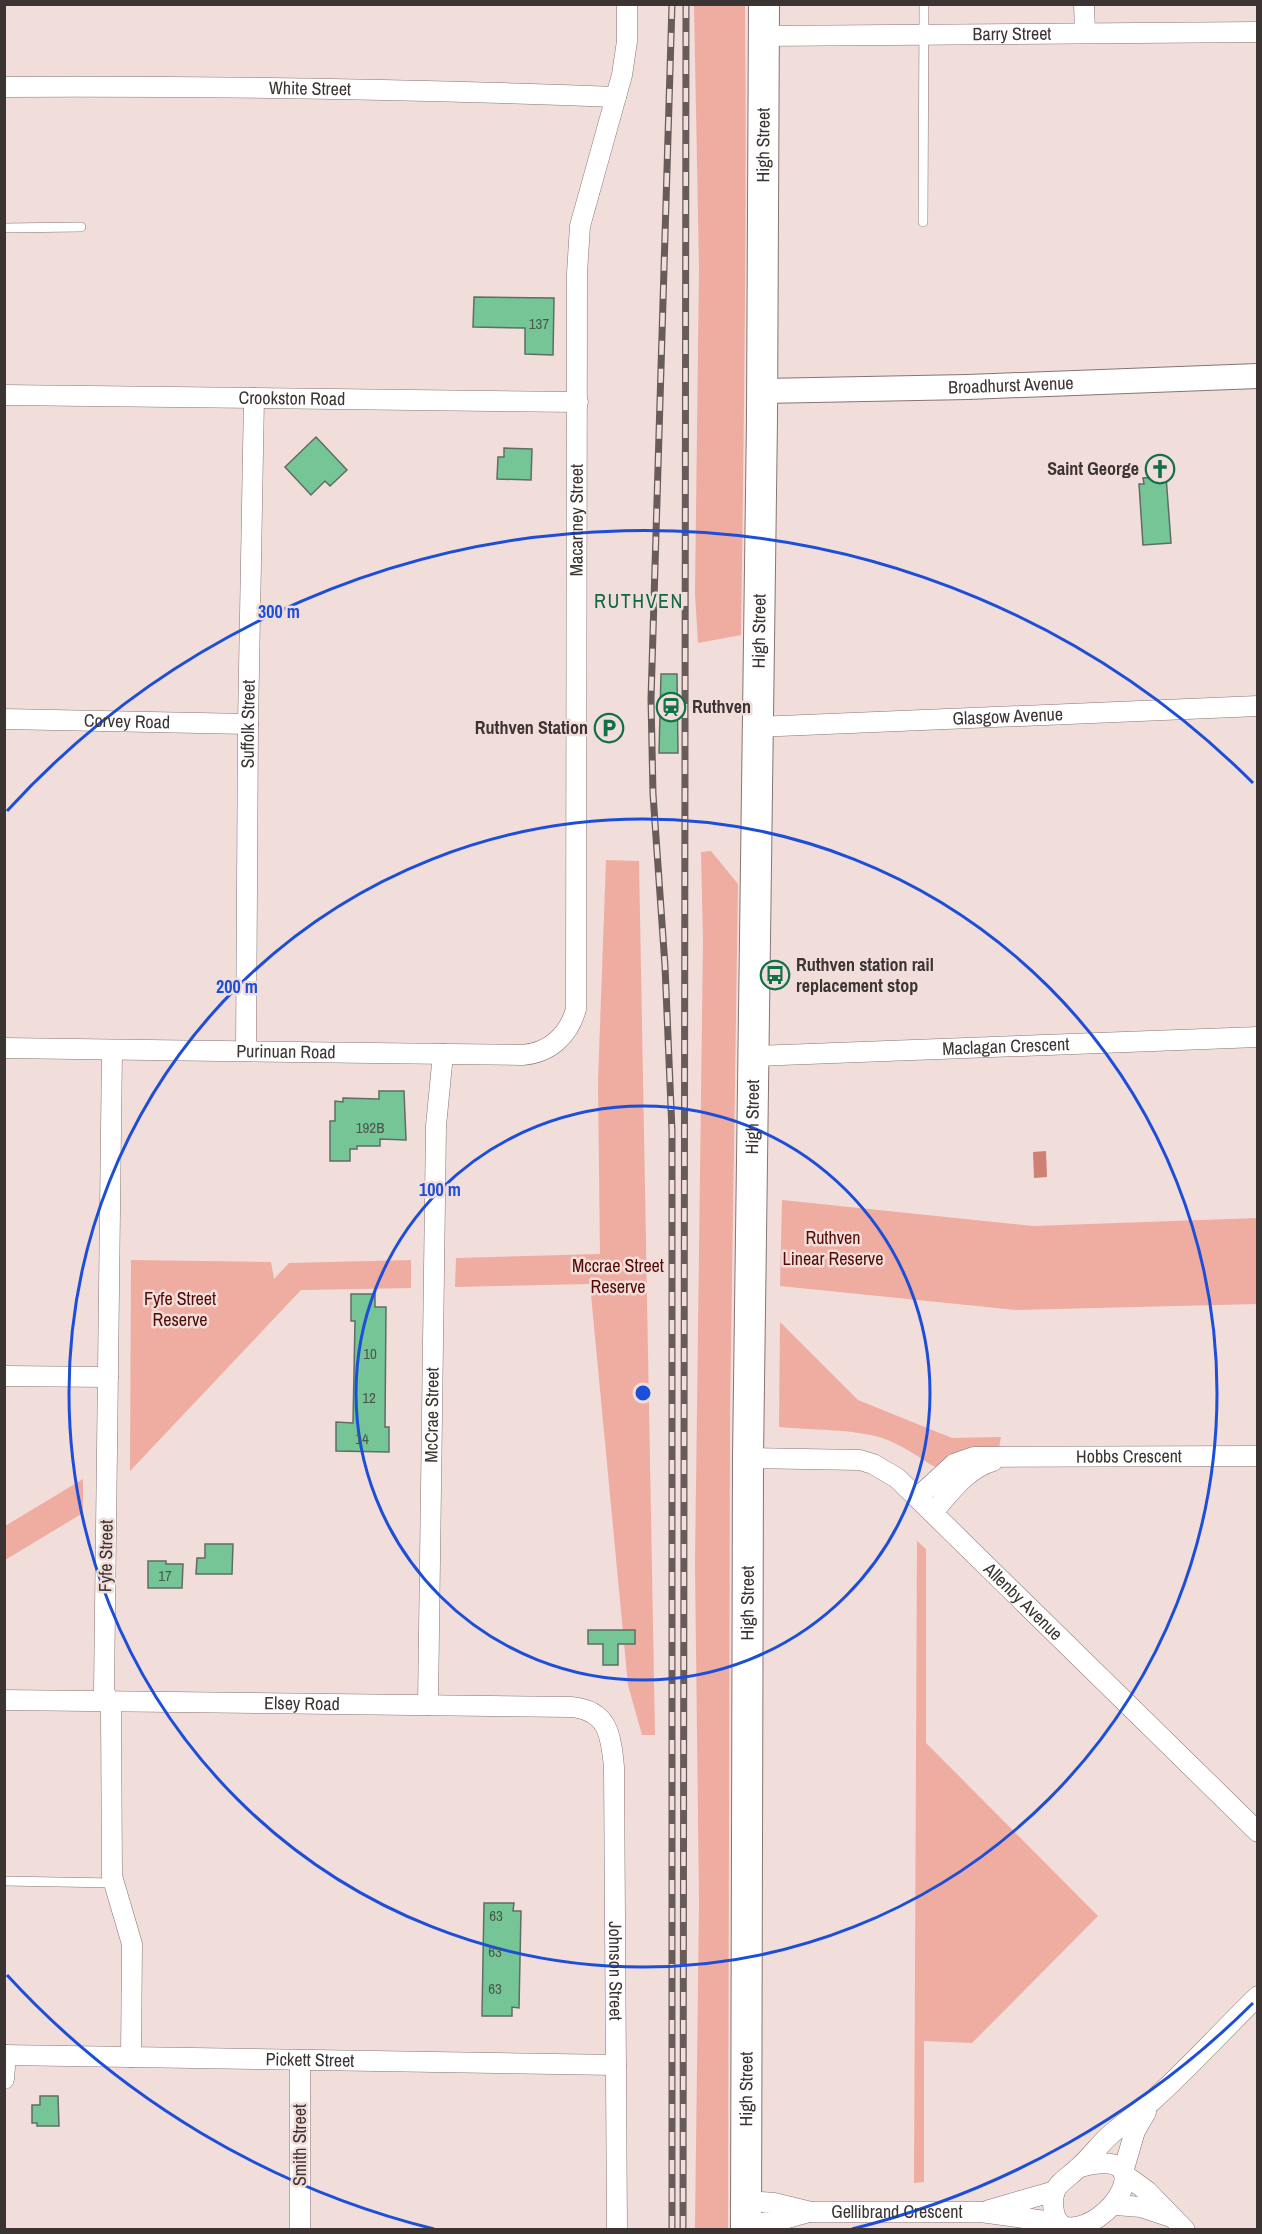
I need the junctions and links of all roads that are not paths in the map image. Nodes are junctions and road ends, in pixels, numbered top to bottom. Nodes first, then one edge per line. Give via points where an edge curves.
1 (627, 4) edge
2 (764, 4) edge
3 (924, 4) edge
4 (1084, 4) edge
5 (1257, 32) edge
6 (1085, 33) junction
7 (925, 35) junction
8 (764, 36) junction
9 (4, 87) edge
10 (616, 97) junction
11 (923, 222) dead end
12 (81, 227) dead end
13 (4, 228) edge
14 (1257, 376) edge
15 (763, 392) junction
16 (4, 395) edge
17 (254, 398) junction
18 (578, 402) junction
19 (1257, 706) edge
20 (4, 720) edge
21 (248, 724) junction
22 (758, 726) junction
23 (1257, 1037) edge
24 (562, 1038) joint
25 (4, 1048) edge
26 (112, 1050) junction
27 (246, 1051) junction
28 (436, 1054) junction
29 (754, 1056) junction
30 (4, 1376) edge
31 (108, 1377) junction
32 (1257, 1456) edge
33 (748, 1458) junction
34 (1001, 1458) junction
35 (918, 1497) junction
36 (933, 1512) junction
37 (4, 1700) edge
38 (108, 1701) junction
39 (428, 1705) junction
40 (598, 1716) joint
41 (1257, 1832) edge
42 (4, 1881) edge
43 (113, 1882) junction
44 (1257, 1996) edge
45 (5, 2055) edge
46 (131, 2057) junction
47 (300, 2060) junction
48 (616, 2065) junction
49 (4, 2079) edge
50 (1151, 2102) junction
51 (1080, 2167) junction
52 (1124, 2173) junction
53 (1055, 2191) junction
54 (1116, 2205) junction
55 (981, 2212) junction
56 (746, 2218) edge
57 (1179, 2224) edge
58 (1063, 2226) edge
59 (1092, 2227) edge
60 (300, 2229) edge
61 (617, 2229) edge

1 - 10 street, Macartney Street via 627,41
2 - 8 main road, High Street
3 - 7 lane
4 - 6 street
5 - 6 street, Barry Street
6 - 7 street, Barry Street
7 - 8 street, Barry Street
7 - 11 lane
8 - 15 main road, High Street
9 - 10 street, White Street via 159,86
10 - 18 street, Macartney Street via 580,226
12 - 13 lane
14 - 15 street, Broadhurst Avenue
15 - 22 main road, High Street
16 - 17 street, Crookston Road
17 - 18 street, Crookston Road
17 - 21 street, Suffolk Street
18 - 24 street, Macartney Street via 576,1009
19 - 22 street, Glasgow Avenue
20 - 21 street, Corvey Road
21 - 27 street, Suffolk Street
22 - 29 main road, High Street
23 - 29 street, Maclagan Crescent
24 - 28 street, Purinuan Road via 531,1054
25 - 26 street, Purinuan Road
26 - 27 street, Purinuan Road
26 - 31 street, Fyfe Street
27 - 28 street, Purinuan Road
28 - 39 street, McCrae Street
29 - 33 main road, High Street
30 - 31 street
31 - 38 street, Fyfe Street via 104,1690
32 - 34 street, Hobbs Crescent
33 - 35 street, Allenby Avenue via 860,1460 891,1474
33 - 56 main road, High Street
34 - 35 street, Hobbs Crescent via 974,1457 954,1464
34 - 36 street, Hobbs Crescent via 964,1477
35 - 36 street, Allenby Avenue
36 - 41 street, Allenby Avenue
37 - 38 street, Elsey Road
38 - 39 street, Elsey Road
38 - 43 street, Fyfe Street
39 - 40 street, Elsey Road via 571,1707
40 - 48 street, Johnson Street via 609,1733 614,1767
42 - 43 lane
43 - 46 street, Fyfe Street via 132,1944
44 - 50 street
45 - 46 street, Pickett Street
45 - 49 street
46 - 47 street, Pickett Street
47 - 48 street, Pickett Street
47 - 60 street, Smith Street
48 - 61 street, Johnson Street
50 - 51 street via 1108,2137
50 - 52 street via 1135,2131
51 - 52 street via 1100,2162 1113,2164
51 - 53 street
52 - 54 street via 1124,2186
52 - 57 street
53 - 55 street, Gellibrand Crescent
53 - 58 street via 1053,2210
54 - 57 street via 1141,2207
54 - 59 street
55 - 56 street, Gellibrand Crescent via 811,2212 774,2203
55 - 58 street, Gellibrand Crescent
58 - 59 street

